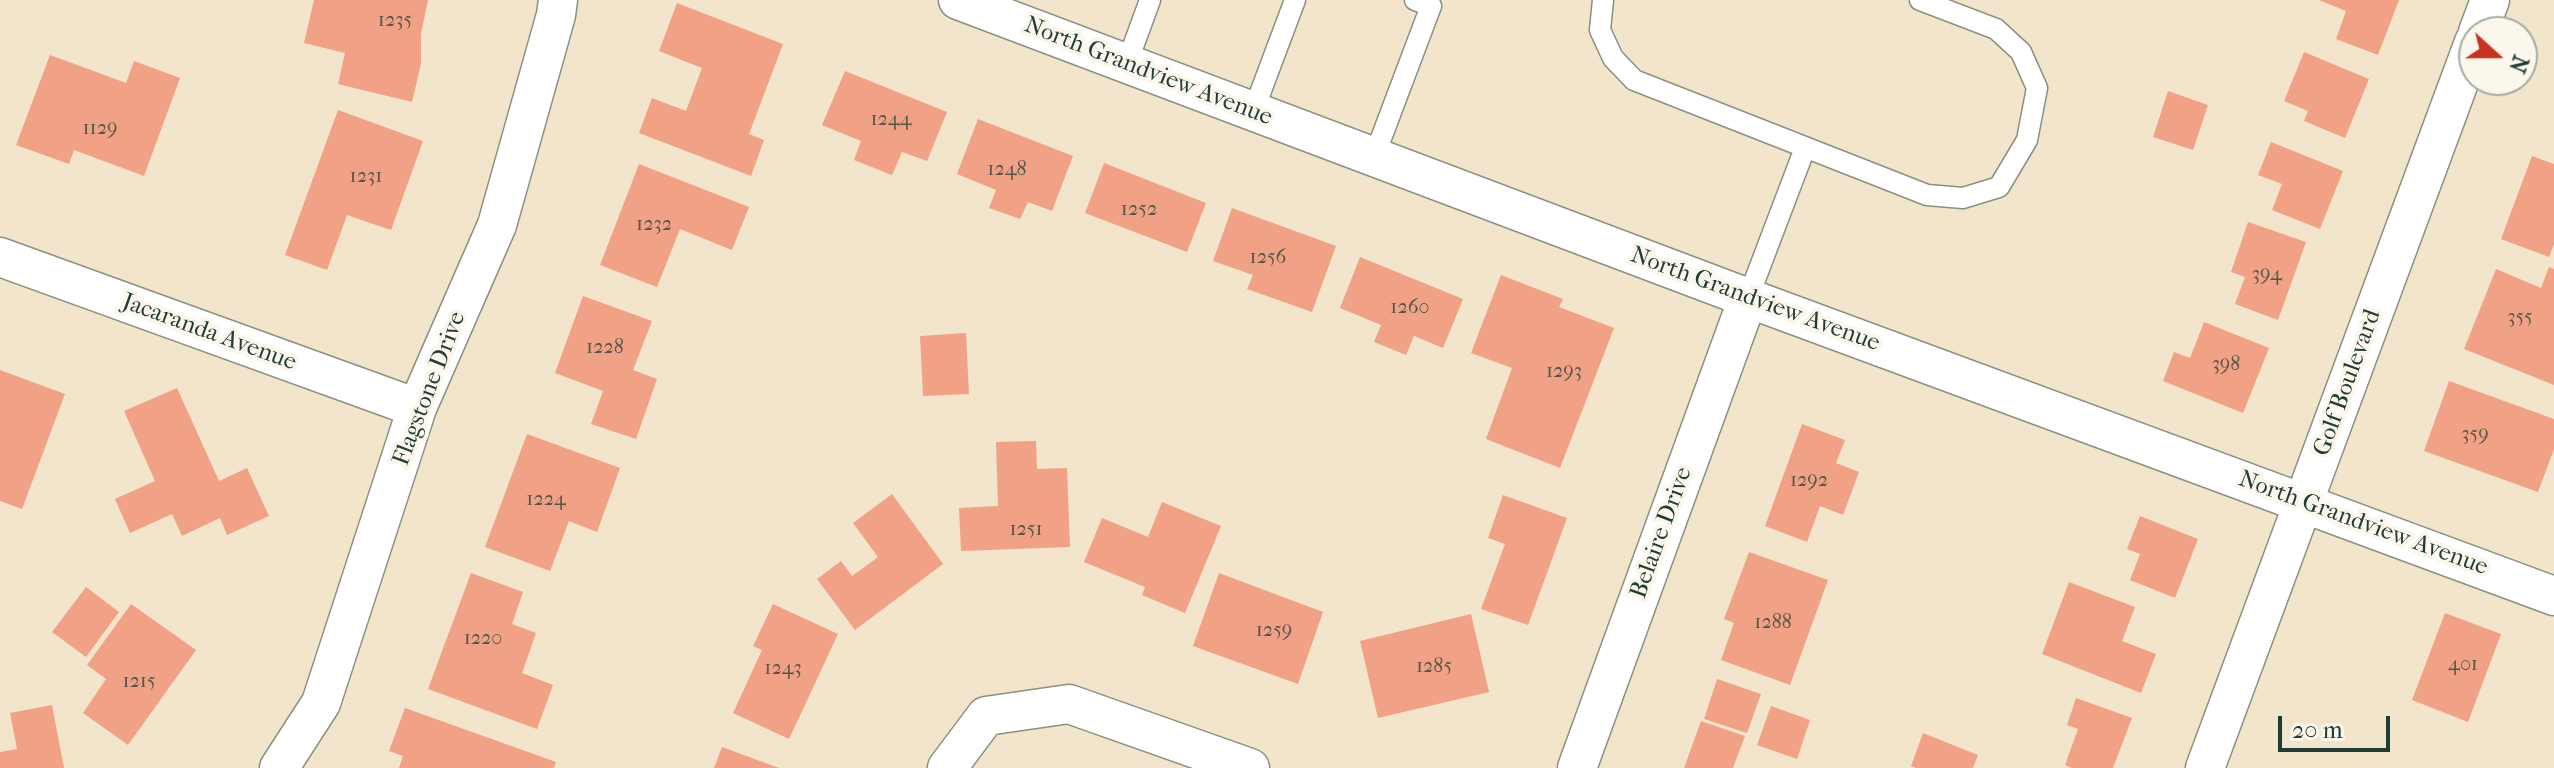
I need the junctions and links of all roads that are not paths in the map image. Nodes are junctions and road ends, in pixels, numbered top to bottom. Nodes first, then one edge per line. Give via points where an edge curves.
1 (558, 0) edge
2 (958, 0) edge
3 (1150, 0) edge
4 (1295, 0) edge
5 (1415, 0) edge
6 (1603, 0) edge
7 (1920, 0) edge
8 (1127, 63) junction
9 (2458, 85) edge
10 (1253, 112) junction
11 (1805, 148) junction
12 (1374, 157) junction
13 (0, 257) edge
14 (1748, 298) junction
15 (417, 408) junction
16 (2303, 502) junction
17 (2554, 596) edge
18 (279, 768) edge
19 (947, 768) edge
20 (1250, 768) edge
21 (1577, 768) edge
22 (2205, 768) edge

1 - 15 street, Flagstone Drive via 497,225
2 - 8 street, North Grandview Avenue
3 - 8 lane
4 - 10 lane
5 - 12 lane via 1431,6
6 - 11 lane via 1600,30 1613,58 1634,80
7 - 11 lane via 1996,29 2021,52 2037,88 2027,140 1999,187 1963,198 1927,195
8 - 10 street, North Grandview Avenue
9 - 16 street, Golf Boulevard
10 - 12 street, North Grandview Avenue
11 - 14 lane
12 - 14 street, North Grandview Avenue
13 - 15 street, Jacaranda Avenue
14 - 16 street, North Grandview Avenue
14 - 21 street, Belaire Drive
15 - 18 street, Flagstone Drive via 321,703
16 - 17 street, North Grandview Avenue
16 - 22 street, Golf Boulevard
19 - 20 street via 986,716 1069,704

